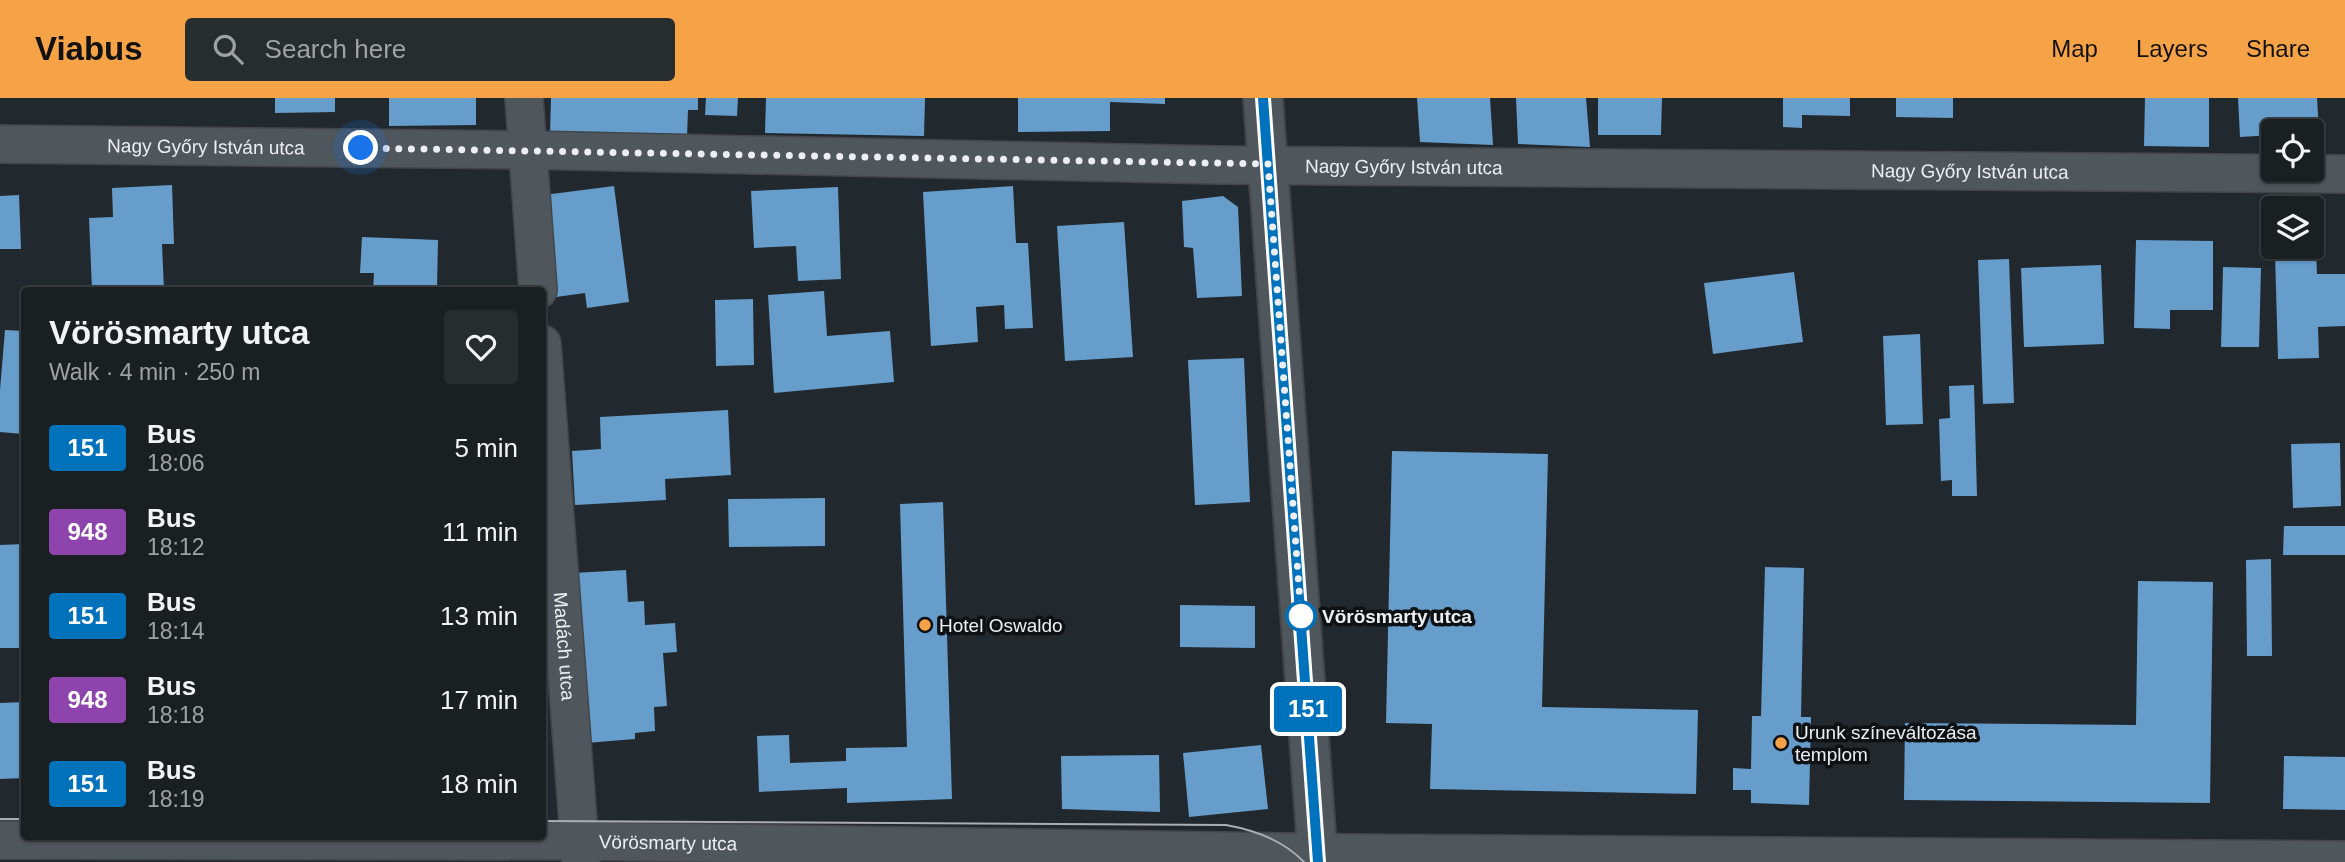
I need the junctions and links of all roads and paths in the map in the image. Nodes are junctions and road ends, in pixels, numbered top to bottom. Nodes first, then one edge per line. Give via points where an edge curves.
1 (524, 98) edge
2 (1263, 98) edge
3 (0, 144) edge
4 (527, 150) junction
5 (1268, 164) junction
6 (2345, 174) edge
7 (538, 287) edge
8 (546, 397) edge
9 (0, 840) edge
10 (581, 852) edge
11 (1318, 856) edge
12 (2345, 860) edge

1 - 4 street
2 - 5 street
3 - 4 street, Nagy Győry István utca
4 - 5 street, Nagy Győry István utca
4 - 7 street
5 - 6 street, Nagy Győry István utca
5 - 11 street
8 - 10 street, Madách utca
9 - 10 street, Vörösmarty utca
10 - 11 street, Vörösmarty utca via 807,846
11 - 12 street, Vörösmarty utca

